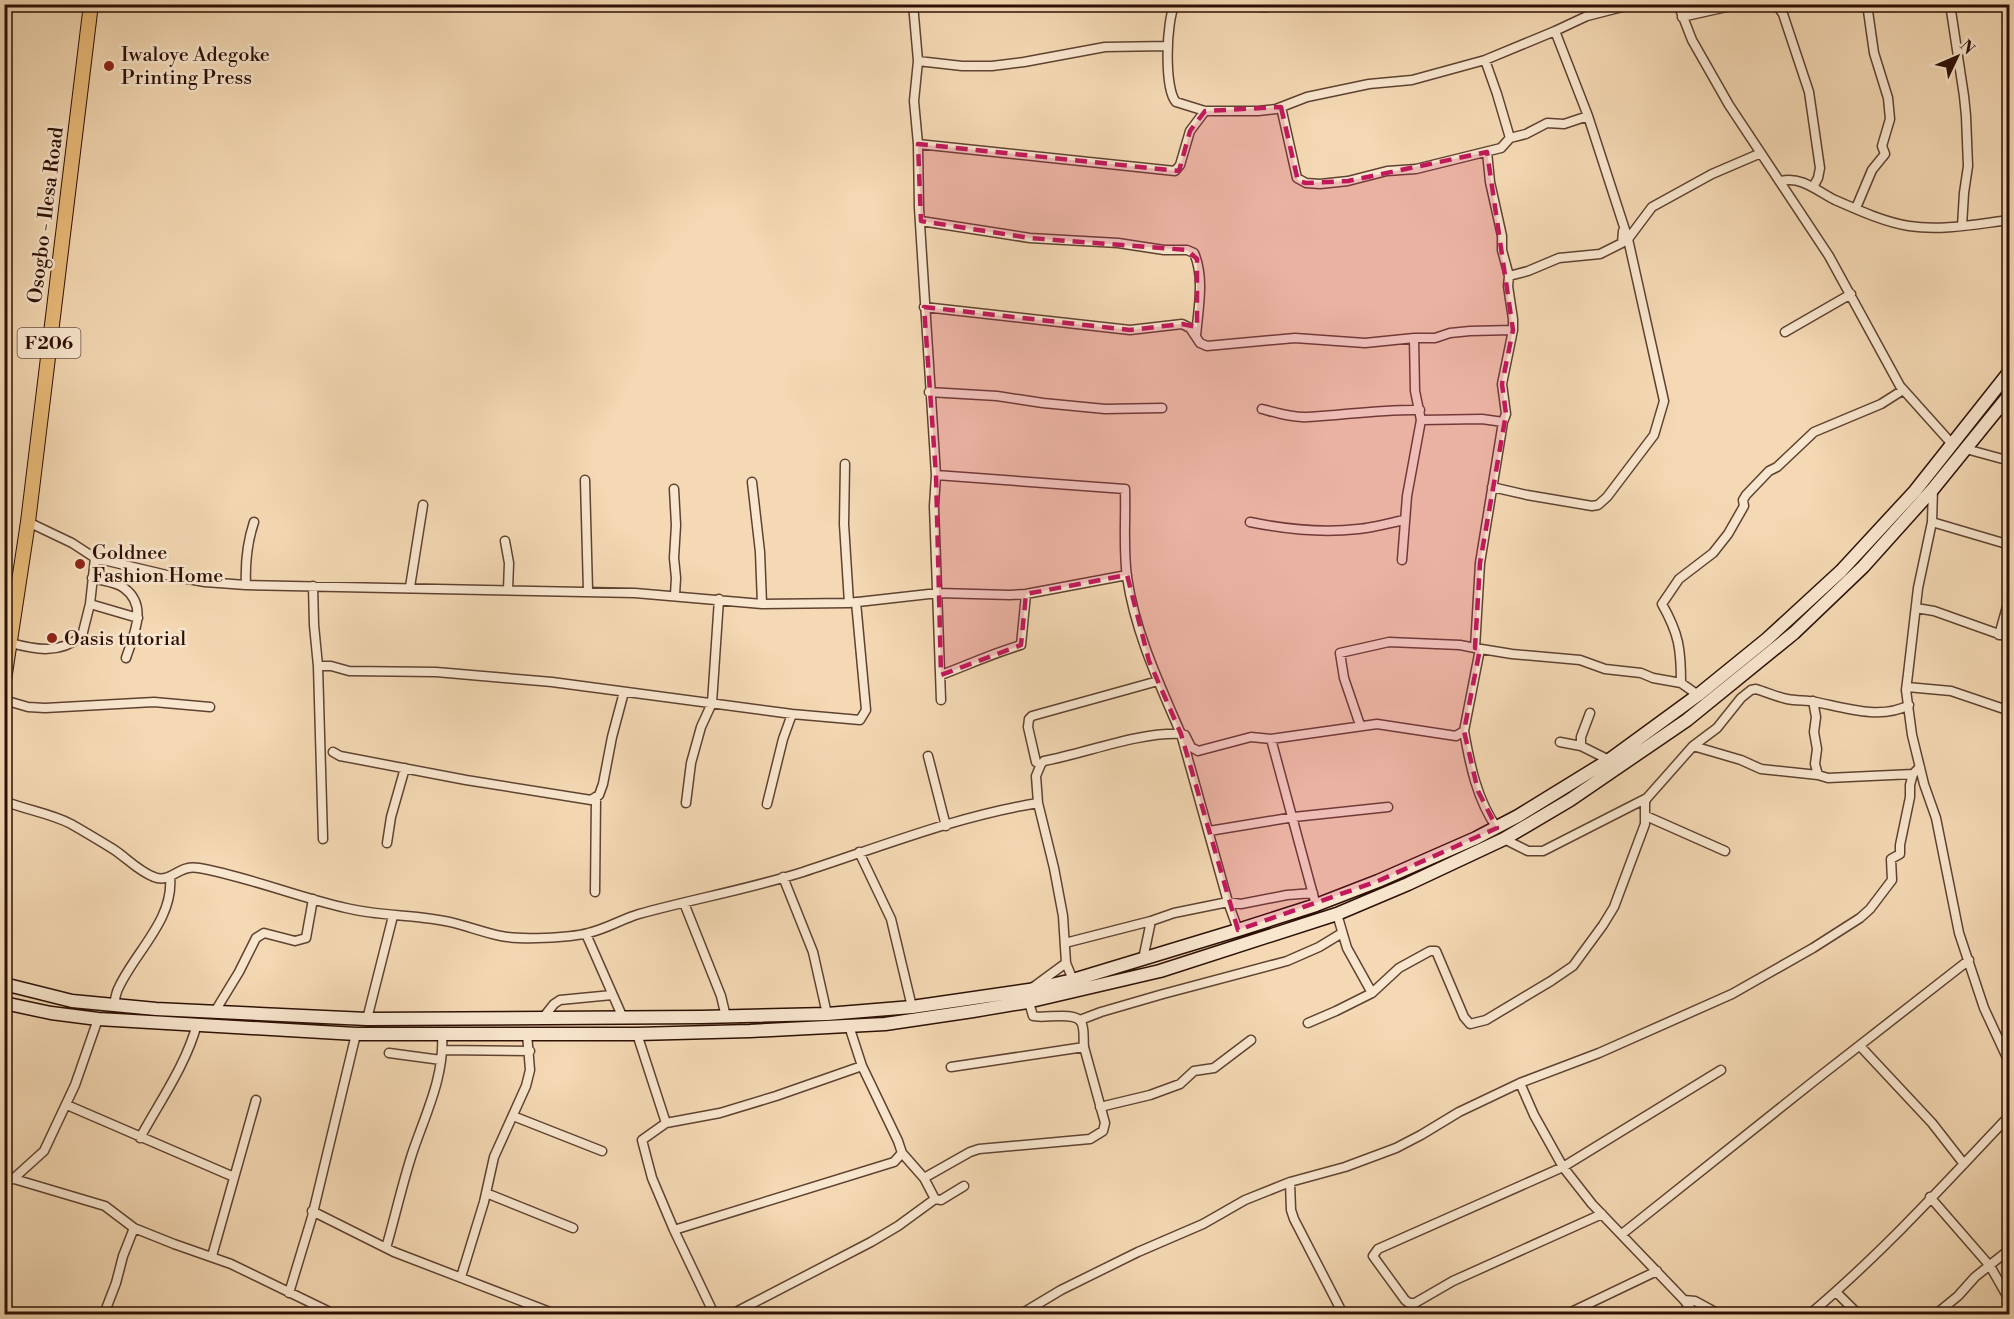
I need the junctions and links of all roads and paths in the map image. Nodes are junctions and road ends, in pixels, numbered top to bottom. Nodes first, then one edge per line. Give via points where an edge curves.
1 (91, 4) edge
2 (913, 4) edge
3 (1175, 4) edge
4 (1217, 4) edge
5 (1294, 4) edge
6 (1634, 4) edge
7 (1678, 4) edge
8 (1740, 4) edge
9 (1776, 4) edge
10 (1867, 4) edge
11 (1950, 4) edge
12 (1682, 17) junction
13 (1556, 31) junction
14 (1168, 46) junction
15 (1485, 60) junction
16 (918, 61) junction
17 (1281, 107) junction
18 (1205, 111) junction
19 (1588, 116) junction
20 (1510, 138) junction
21 (918, 144) junction
22 (1487, 152) junction
23 (1761, 153) junction
24 (1781, 181) junction
25 (1813, 187) junction
26 (1856, 208) junction
27 (2010, 220) edge
28 (921, 221) junction
29 (1962, 226) junction
30 (1623, 228) junction
31 (1628, 239) junction
32 (1509, 276) junction
33 (1851, 294) junction
34 (924, 307) junction
35 (1513, 330) junction
36 (1785, 332) dead end
37 (1196, 336) junction
38 (1414, 338) junction
39 (2010, 371) edge
40 (1903, 390) junction
41 (929, 392) junction
42 (2010, 394) edge
43 (1162, 408) dead end
44 (1262, 409) dead end
45 (1420, 410) junction
46 (1421, 420) junction
47 (1503, 422) junction
48 (1952, 444) junction
49 (1966, 449) junction
50 (2010, 461) edge
51 (845, 464) dead end
52 (936, 475) junction
53 (585, 480) dead end
54 (752, 482) dead end
55 (1492, 487) junction
56 (674, 489) dead end
57 (1933, 489) junction
58 (423, 505) dead end
59 (1404, 520) junction
60 (28, 522) junction
61 (254, 522) dead end
62 (1250, 522) dead end
63 (1932, 522) junction
64 (505, 541) dead end
65 (2010, 545) edge
66 (95, 558) junction
67 (1402, 560) dead end
68 (1127, 576) junction
69 (92, 578) junction
70 (246, 585) junction
71 (313, 586) junction
72 (410, 587) junction
73 (508, 590) junction
74 (588, 591) junction
75 (939, 593) junction
76 (1026, 594) junction
77 (675, 595) junction
78 (2010, 596) edge
79 (719, 599) junction
80 (11, 602) edge
81 (852, 602) junction
82 (90, 604) junction
83 (762, 604) junction
84 (1916, 609) junction
85 (138, 618) junction
86 (1999, 635) junction
87 (2010, 638) edge
88 (11, 643) junction
89 (1480, 649) junction
90 (126, 658) dead end
91 (318, 666) junction
92 (941, 675) junction
93 (4, 680) edge
94 (1158, 681) junction
95 (1681, 683) junction
96 (1906, 687) junction
97 (624, 692) junction
98 (1698, 695) junction
99 (4, 700) edge
100 (941, 700) dead end
101 (1813, 701) junction
102 (712, 703) junction
103 (1909, 705) junction
104 (210, 707) dead end
105 (2010, 711) edge
106 (1590, 713) dead end
107 (792, 714) junction
108 (1360, 725) junction
109 (1464, 731) junction
110 (1181, 734) junction
111 (1271, 739) junction
112 (1560, 742) dead end
113 (1581, 746) junction
114 (1693, 746) junction
115 (333, 752) dead end
116 (928, 756) dead end
117 (1609, 760) junction
118 (1041, 764) junction
119 (405, 768) junction
120 (1917, 771) junction
121 (1818, 775) junction
122 (596, 797) junction
123 (1647, 798) junction
124 (4, 801) edge
125 (686, 803) dead end
126 (1038, 803) junction
127 (766, 804) dead end
128 (1389, 807) dead end
129 (1646, 816) junction
130 (1294, 817) junction
131 (946, 826) junction
132 (1497, 828) junction
133 (1209, 831) junction
134 (323, 839) dead end
135 (1504, 839) junction
136 (387, 843) dead end
137 (1725, 851) dead end
138 (859, 852) junction
139 (170, 877) junction
140 (783, 877) junction
141 (595, 892) dead end
142 (313, 899) junction
143 (1315, 899) junction
144 (1228, 902) junction
145 (684, 903) junction
146 (1337, 914) junction
147 (393, 916) junction
148 (1151, 921) junction
149 (1238, 930) junction
150 (1342, 933) junction
151 (586, 934) junction
152 (1065, 943) junction
153 (1143, 959) junction
154 (1969, 960) junction
155 (1066, 963) junction
156 (1073, 980) junction
157 (4, 984) edge
158 (1372, 993) junction
159 (612, 995) junction
160 (1028, 996) junction
161 (4, 1003) edge
162 (114, 1005) junction
163 (912, 1007) junction
164 (214, 1013) junction
165 (827, 1014) junction
166 (726, 1017) junction
167 (623, 1018) junction
168 (98, 1019) junction
169 (367, 1019) junction
170 (542, 1019) junction
171 (1080, 1020) junction
172 (1308, 1023) dead end
173 (197, 1024) junction
174 (849, 1026) junction
175 (356, 1034) junction
176 (442, 1034) junction
177 (527, 1034) junction
178 (637, 1034) junction
179 (1251, 1040) dead end
180 (1860, 1046) junction
181 (1084, 1047) junction
182 (442, 1050) junction
183 (530, 1051) junction
184 (389, 1053) dead end
185 (441, 1060) junction
186 (2010, 1062) edge
187 (862, 1066) junction
188 (951, 1067) dead end
189 (1721, 1070) dead end
190 (1520, 1083) junction
191 (256, 1100) dead end
192 (67, 1105) junction
193 (1100, 1107) junction
194 (2010, 1114) edge
195 (513, 1116) junction
196 (666, 1123) junction
197 (140, 1138) junction
198 (602, 1151) dead end
199 (902, 1153) junction
200 (1964, 1164) junction
201 (1563, 1167) junction
202 (9, 1177) edge
203 (234, 1177) junction
204 (924, 1178) junction
205 (1290, 1182) junction
206 (964, 1186) dead end
207 (486, 1193) junction
208 (1930, 1197) junction
209 (935, 1199) junction
210 (312, 1211) junction
211 (1602, 1214) junction
212 (134, 1228) junction
213 (573, 1228) dead end
214 (674, 1230) junction
215 (1622, 1234) junction
216 (386, 1248) junction
217 (2010, 1249) edge
218 (212, 1256) junction
219 (1990, 1266) junction
220 (1657, 1271) junction
221 (461, 1277) junction
222 (1836, 1292) junction
223 (289, 1293) junction
224 (1684, 1300) junction
225 (2010, 1301) edge
226 (104, 1314) edge
227 (334, 1314) edge
228 (555, 1314) edge
229 (714, 1314) edge
230 (732, 1314) edge
231 (1021, 1314) edge
232 (1343, 1314) edge
233 (1567, 1314) edge
234 (1695, 1314) edge
235 (1719, 1314) edge
236 (1810, 1314) edge
237 (1858, 1314) edge
238 (1936, 1314) edge

1 - 60 main road, Osogbo - Ilesa Road / F206
2 - 16 street
3 - 14 street
4 - 5 street via 1265,8
6 - 13 street via 1587,16
7 - 12 street
8 - 12 street
9 - 25 street via 1809,92 1820,168
10 - 26 street via 1890,119 1882,146 1884,154 1872,170
11 - 29 street via 1966,116 1968,166
12 - 23 street via 1729,105
13 - 15 street
13 - 19 street
14 - 16 street via 1105,47 992,66
14 - 18 street via 1172,98
15 - 17 street via 1412,80 1307,97
15 - 20 street
16 - 21 street via 914,101
17 - 18 street
17 - 22 street via 1297,178 1305,183 1348,181
18 - 21 street via 1190,131 1175,171
19 - 20 street via 1559,124 1547,123
19 - 30 street
20 - 22 street via 1501,148
21 - 28 street
22 - 32 street
23 - 24 street
23 - 31 street via 1652,207
24 - 25 street via 1793,179
24 - 33 street
25 - 26 street
26 - 29 street via 1909,226
27 - 29 street
28 - 34 street
28 - 37 street via 1030,238 1187,250 1197,259 1200,286
30 - 31 street
30 - 32 street via 1622,243 1600,254 1559,258
31 - 55 street via 1664,401 1654,435 1598,505
32 - 35 street
33 - 36 street
33 - 40 street
34 - 37 street via 1130,330 1182,324
34 - 41 street
35 - 38 street
35 - 47 street via 1502,384 1506,414
37 - 38 street via 1207,346 1294,338 1365,343
38 - 45 street via 1415,391
39 - 48 main road
40 - 48 street
40 - 95 street via 1881,404 1814,432 1746,495 1744,506 1713,553 1679,579 1662,604 1675,627 1681,653
41 - 43 street via 1105,409
41 - 52 street
42 - 49 main road
44 - 45 street via 1308,417
45 - 46 street
46 - 47 street
46 - 59 street
47 - 55 street
48 - 98 main road via 1915,491 1841,571
49 - 50 street
49 - 57 main road
51 - 81 street via 844,524
52 - 68 street via 1123,487
52 - 75 street
53 - 74 street
54 - 83 street
55 - 89 street via 1479,571 1475,648
56 - 77 street
57 - 63 street
57 - 135 main road via 1863,567 1802,625 1700,711 1570,800
58 - 72 street
59 - 62 street via 1360,529 1329,530
59 - 67 street
60 - 66 street
60 - 80 main road, Osogbo - Ilesa Road / F206
61 - 70 street via 249,537
63 - 65 street
63 - 84 street
64 - 73 street
66 - 69 street
66 - 70 street via 171,576
68 - 76 street
68 - 94 street via 1137,621
69 - 82 street
69 - 85 street via 124,588 137,606
70 - 71 street
71 - 72 street
71 - 91 street
72 - 73 street
73 - 74 street
74 - 77 street
75 - 76 street
75 - 81 street
75 - 92 street
76 - 92 street via 1021,645
77 - 79 street
78 - 86 street
79 - 83 street
79 - 102 street
80 - 88 main road, Osogbo - Ilesa Road / F206
81 - 83 street
81 - 107 street via 864,715 860,720
82 - 85 street
82 - 88 street via 81,636 71,644 38,650
84 - 86 street via 1934,611
84 - 96 street
85 - 90 street
86 - 87 street
88 - 93 main road, Osogbo - Ilesa Road / F206
89 - 95 street via 1580,660 1605,669
89 - 108 street via 1389,642 1340,653
89 - 109 street
91 - 97 street via 349,671 460,674
91 - 134 street
92 - 100 street
94 - 110 street
94 - 118 street via 1032,716 1028,727 1036,762
95 - 98 street
96 - 103 street
96 - 105 street via 1952,691
97 - 102 street
97 - 122 street via 603,784
98 - 117 main road
99 - 104 street via 45,708 154,702
101 - 103 street via 1843,709 1889,711
101 - 114 street via 1751,690 1717,728
101 - 121 street
102 - 107 street
102 - 125 street via 691,763
103 - 120 street
106 - 113 street
107 - 127 street
108 - 109 street via 1377,723 1456,736
108 - 111 street
109 - 132 street via 1478,791
110 - 111 street via 1198,751 1251,737
110 - 118 street via 1124,741
110 - 133 street
111 - 130 street
112 - 113 street
113 - 117 street
114 - 121 street via 1761,769
114 - 123 street
115 - 119 street
116 - 131 street
117 - 132 main road
118 - 126 street via 1036,776
119 - 122 street via 591,800
119 - 136 street
120 - 121 street via 1828,778
120 - 154 street via 1936,818 1959,933
120 - 190 street via 1910,785 1900,854 1891,859 1892,880 1860,918 1732,994
122 - 141 street
123 - 129 street
123 - 135 street via 1542,851 1528,851
124 - 139 street via 70,824 154,878
126 - 131 street
126 - 152 street via 1064,916
128 - 130 street
129 - 137 street
129 - 158 street via 1609,916 1573,966 1551,981 1486,1020 1470,1024 1438,953 1433,950 1399,968
130 - 133 street
130 - 143 street
131 - 138 street
132 - 143 main road via 1378,881
133 - 144 street
135 - 146 main road
138 - 140 street
138 - 163 street via 891,919
139 - 142 street via 182,868 200,868
139 - 162 street via 166,909 119,987
140 - 145 street
140 - 165 street via 813,952
142 - 147 street
142 - 164 street via 306,938 295,941 264,933 256,938
143 - 144 street via 1287,895 1240,904
143 - 149 main road
144 - 148 street
144 - 149 street
145 - 151 street
145 - 166 street
146 - 150 street
146 - 160 main road via 1160,971
147 - 151 street via 435,919 502,936
147 - 169 street
148 - 152 street
148 - 153 street
149 - 153 main road
150 - 158 street
150 - 171 street via 1287,962
151 - 159 street
152 - 155 street
153 - 156 main road
154 - 180 street
154 - 186 street via 1984,1008
155 - 156 street
155 - 160 street
156 - 160 main road
157 - 162 main road
158 - 172 street
159 - 167 street
159 - 170 street via 560,1000
160 - 163 main road
160 - 171 street via 1031,1014 1036,1017 1072,1016
160 - 174 main road via 885,1024
161 - 168 main road
162 - 164 main road
163 - 165 main road
164 - 169 main road
165 - 166 main road
166 - 167 main road
167 - 170 main road
168 - 173 main road
168 - 192 street
169 - 170 main road
171 - 181 street
173 - 175 main road
173 - 197 street via 180,1067
174 - 178 main road
174 - 187 street
175 - 176 main road
175 - 210 street
176 - 177 main road
176 - 182 street
177 - 178 main road
177 - 183 street
178 - 196 street
179 - 193 street via 1214,1068 1194,1071 1180,1084
180 - 200 street via 1926,1116
180 - 215 street
181 - 188 street
181 - 193 street
182 - 183 street
182 - 185 street
183 - 195 street via 530,1070
184 - 185 street
185 - 216 street
187 - 196 street via 720,1113
187 - 199 street
189 - 201 street
190 - 201 street
190 - 205 street via 1396,1148
191 - 203 street
192 - 197 street
192 - 202 street via 44,1151
193 - 204 street via 1103,1131 1090,1139 979,1149
194 - 200 street
195 - 198 street
195 - 207 street via 494,1157
196 - 214 street via 642,1140 652,1178
197 - 203 street
199 - 204 street
199 - 214 street via 891,1163
200 - 208 street
201 - 211 street
201 - 211 street via 1378,1250 1374,1260 1405,1300 1415,1303 1453,1281
202 - 212 street via 105,1206
203 - 218 street
204 - 209 street
205 - 231 street via 1138,1252
205 - 232 street via 1294,1219
206 - 209 street
207 - 213 street
207 - 221 street
208 - 219 street
208 - 222 street via 1899,1233
209 - 230 street via 871,1242
210 - 216 street
210 - 223 street
211 - 215 street
212 - 218 street
212 - 226 street
214 - 229 street
215 - 220 street
216 - 221 street
217 - 219 street
218 - 223 street
219 - 225 street
219 - 238 street
220 - 224 street
220 - 233 street
221 - 228 street
222 - 236 street
222 - 237 street
223 - 227 street
224 - 234 street
224 - 235 street via 1695,1301

